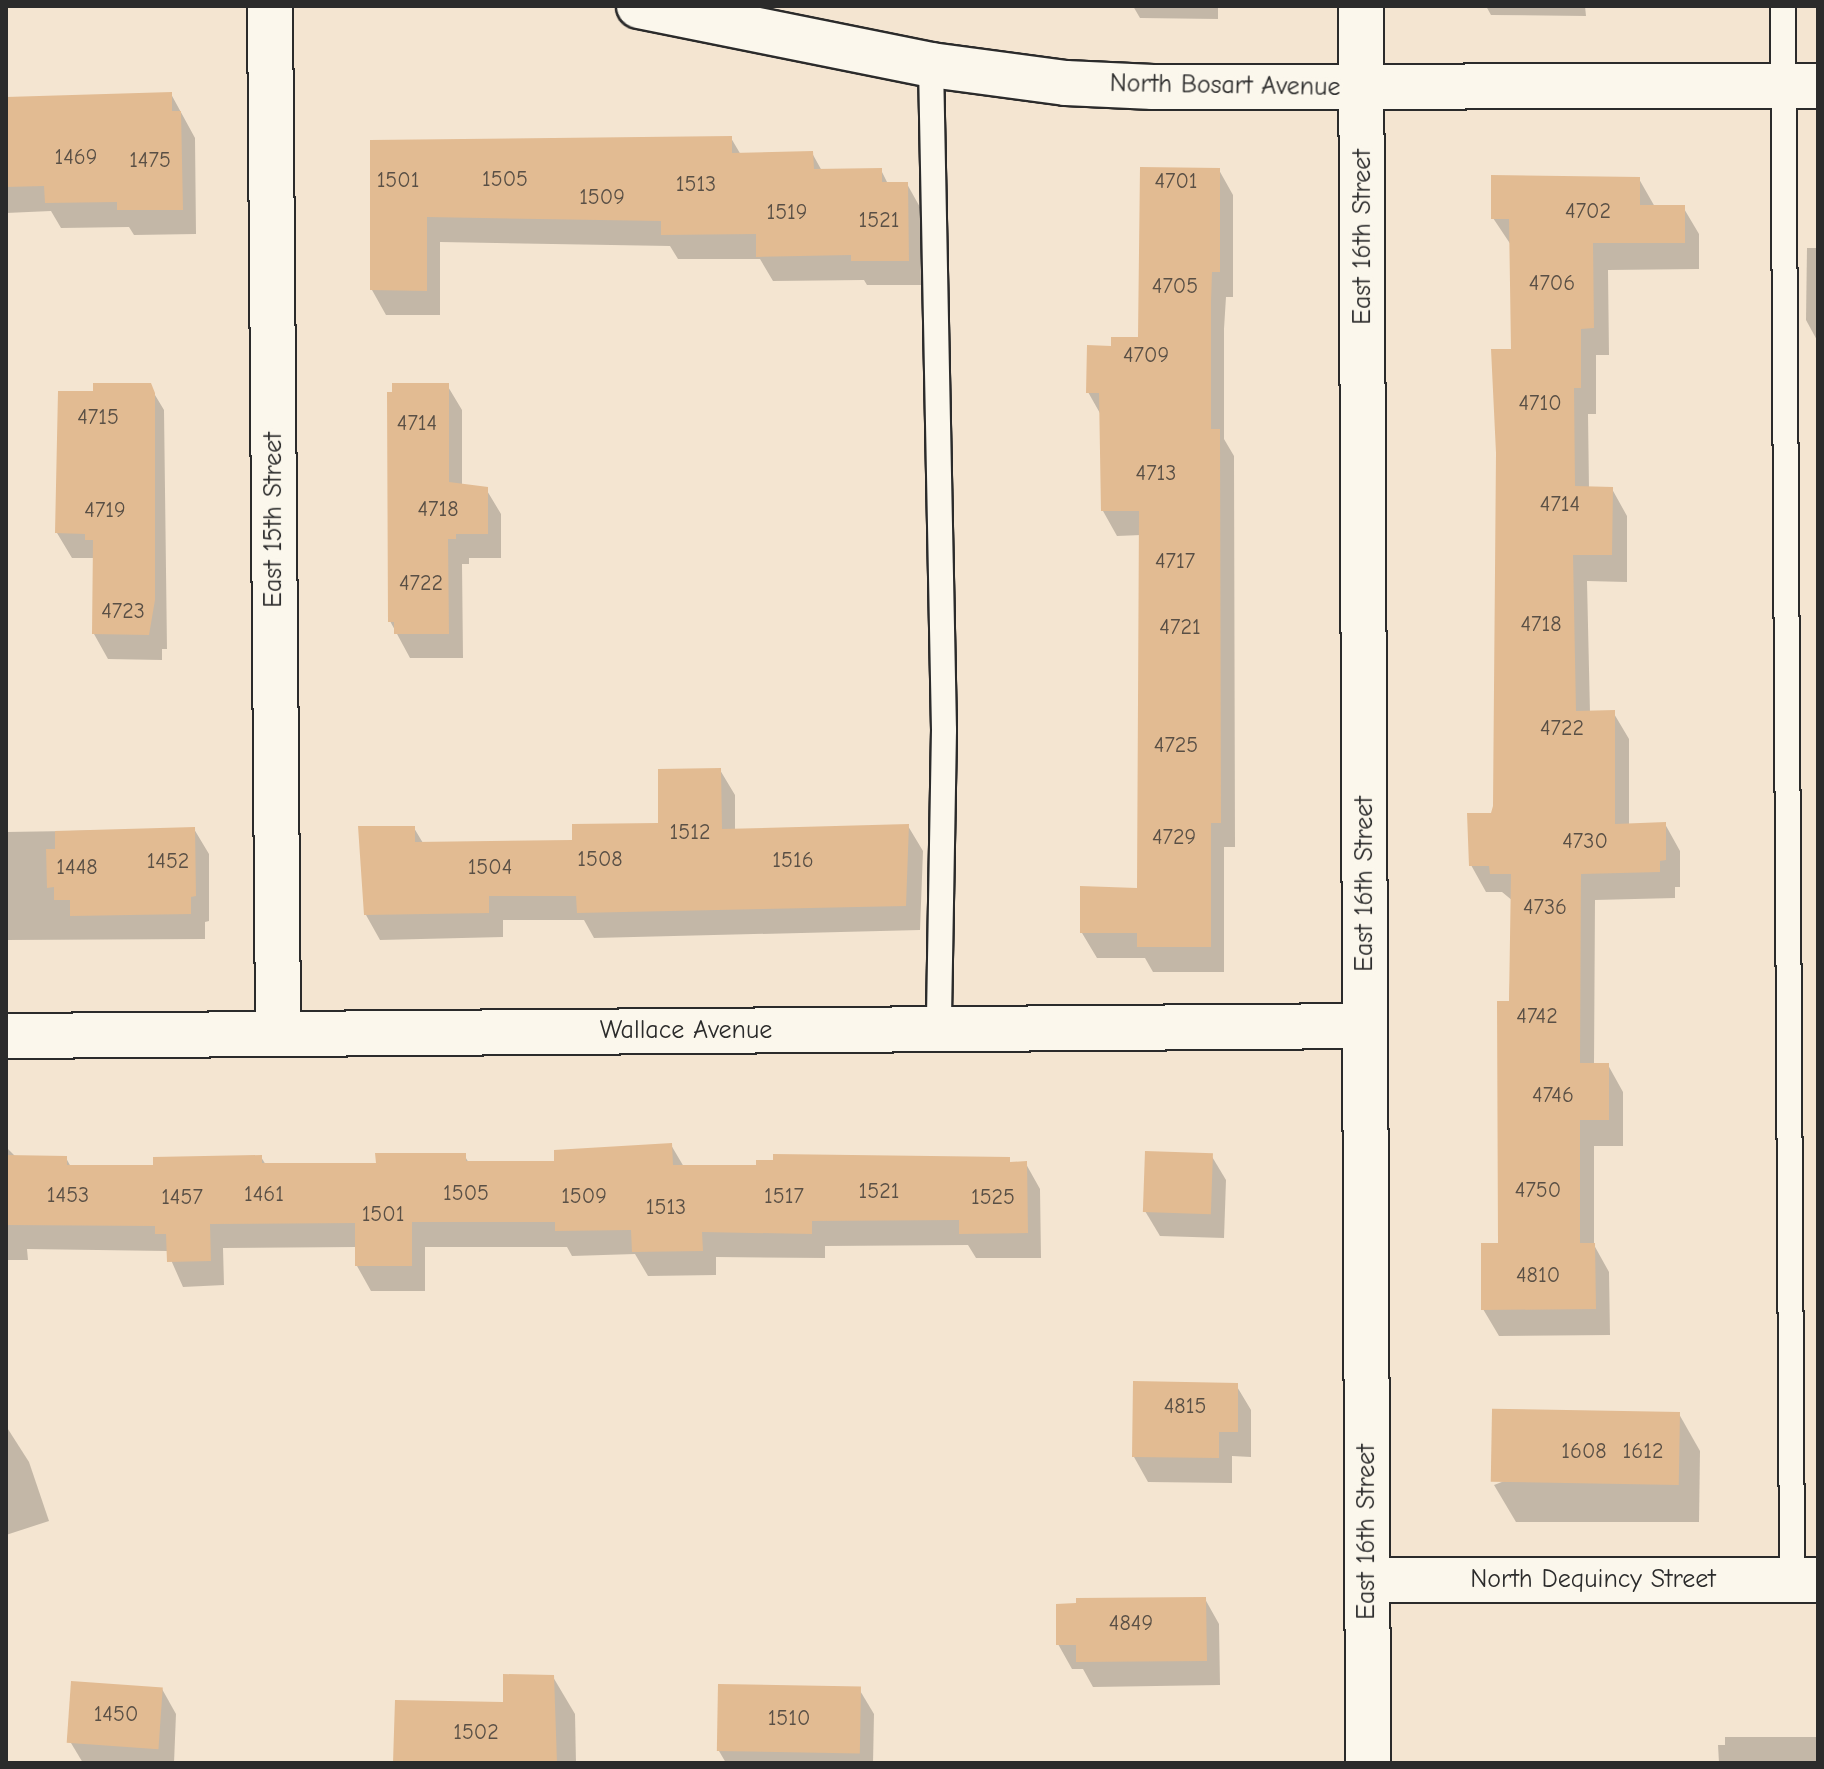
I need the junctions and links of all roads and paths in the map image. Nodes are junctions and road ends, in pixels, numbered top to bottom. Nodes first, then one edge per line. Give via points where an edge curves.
1 (270, 6) edge
2 (639, 6) edge
3 (1361, 6) edge
4 (1783, 6) edge
5 (931, 65) junction
6 (1801, 86) edge
7 (1362, 87) junction
8 (1365, 1026) junction
9 (939, 1030) junction
10 (278, 1034) junction
11 (6, 1036) edge
12 (1367, 1580) junction
13 (1805, 1580) edge
14 (1368, 1763) edge

1 - 10 street, East 15th Street
2 - 5 street, North Bosart Avenue
3 - 7 street, East 16th Street
4 - 6 lane
5 - 7 street, North Bosart Avenue via 1095,84
5 - 9 lane via 944,730
6 - 7 street, North Bosart Avenue
6 - 13 lane
7 - 8 street, East 16th Street
8 - 9 street, Wallace Avenue
8 - 12 street, East 16th Street
9 - 10 street, Wallace Avenue
10 - 11 street, Wallace Avenue
12 - 13 street, North Dequincy Street
12 - 14 street, East 16th Street

